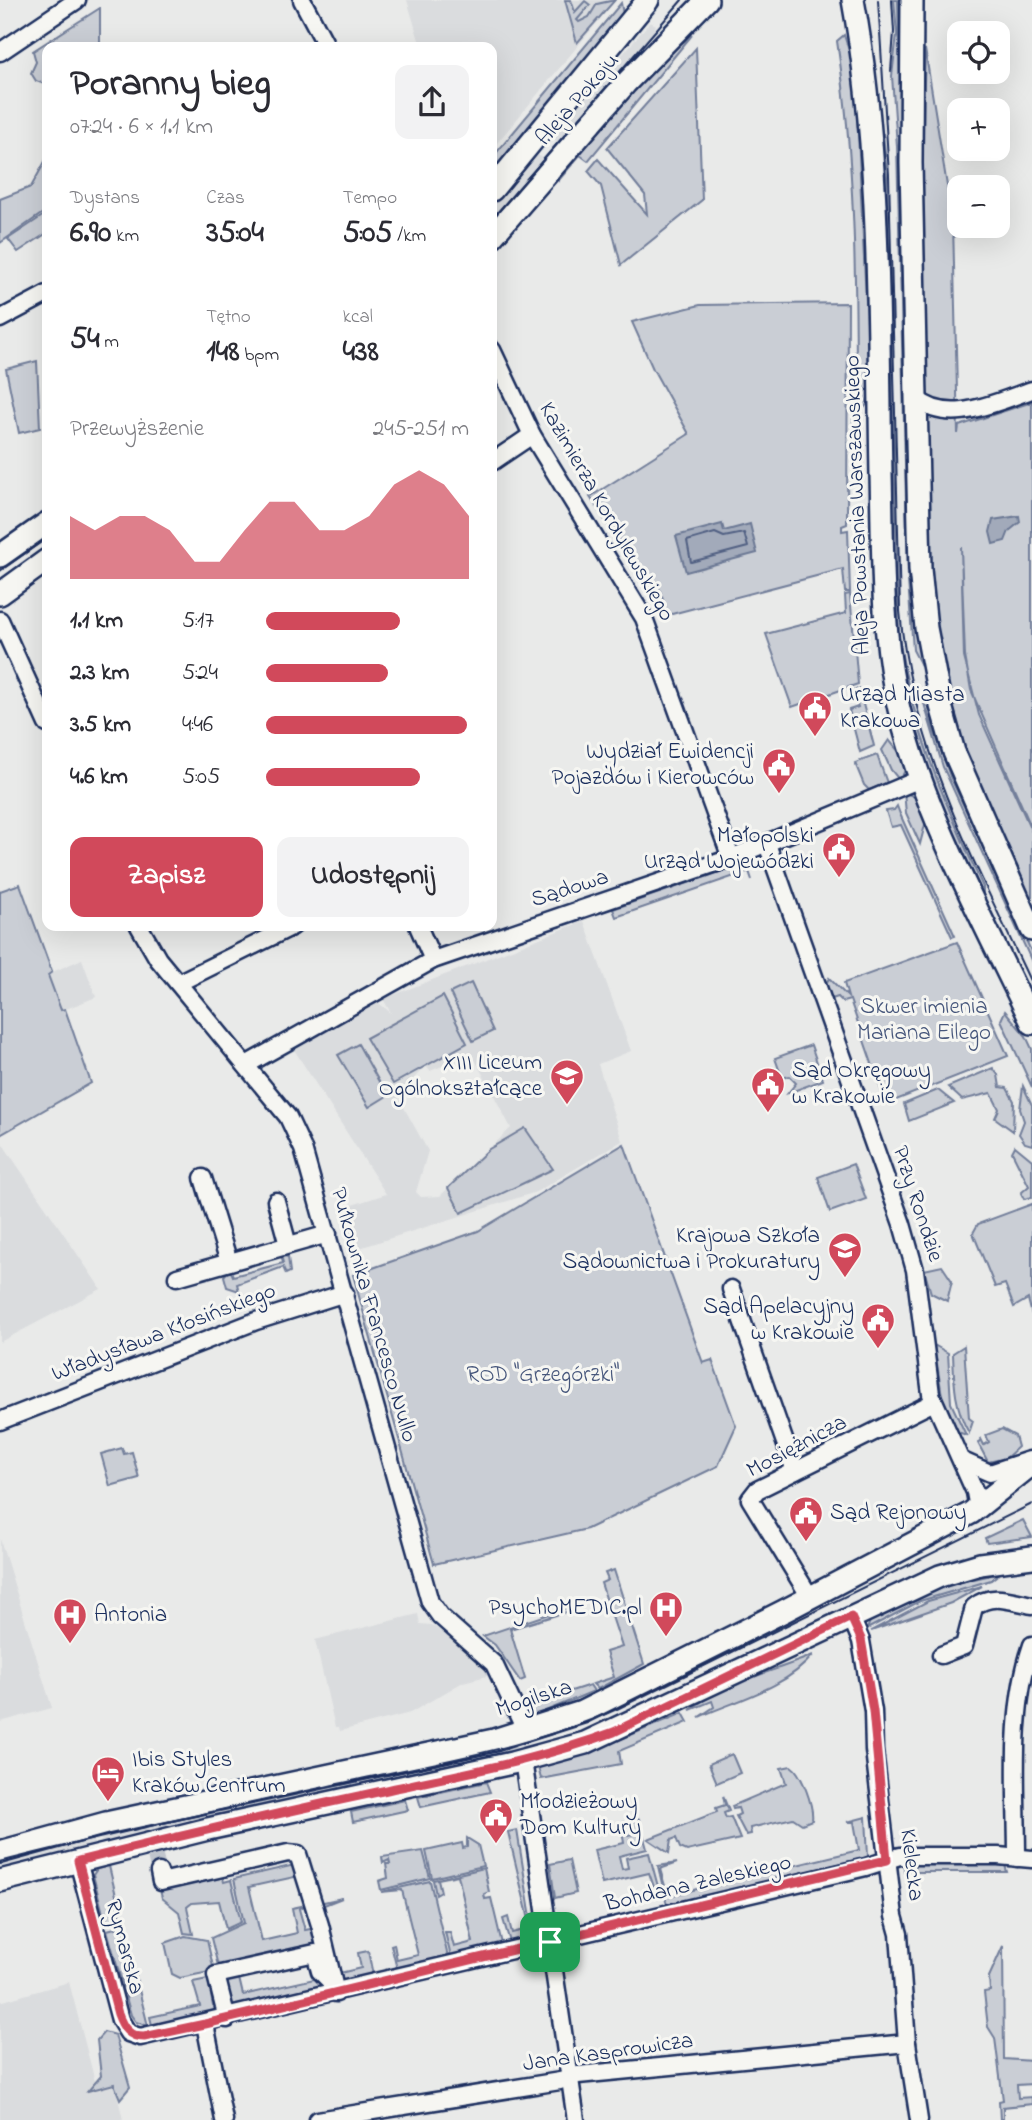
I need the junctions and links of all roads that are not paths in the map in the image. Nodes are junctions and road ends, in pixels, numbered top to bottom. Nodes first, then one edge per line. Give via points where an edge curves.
1 (78, 0) edge
2 (302, 0) edge
3 (648, 0) edge
4 (707, 0) edge
5 (853, 0) edge
6 (912, 0) edge
7 (324, 42) edge
8 (0, 52) edge
9 (526, 152) junction
10 (550, 173) junction
11 (497, 184) edge
12 (497, 231) edge
13 (42, 297) edge
14 (0, 319) edge
15 (497, 361) edge
16 (1032, 390) edge
17 (916, 398) junction
18 (532, 435) junction
19 (497, 459) edge
20 (42, 527) edge
21 (0, 556) edge
22 (42, 564) edge
23 (0, 594) edge
24 (0, 620) edge
25 (42, 713) edge
26 (920, 779) junction
27 (767, 844) junction
28 (731, 858) junction
29 (1032, 930) edge
30 (142, 931) edge
31 (283, 931) edge
32 (420, 931) edge
33 (433, 960) junction
34 (178, 983) junction
35 (1032, 1023) edge
36 (246, 1065) junction
37 (203, 1178) dead end
38 (276, 1201) dead end
39 (328, 1234) junction
40 (288, 1245) junction
41 (229, 1262) junction
42 (177, 1276) dead end
43 (730, 1289) dead end
44 (345, 1293) junction
45 (933, 1402) junction
46 (0, 1421) edge
47 (963, 1461) junction
48 (1032, 1461) edge
49 (795, 1471) junction
50 (971, 1513) junction
51 (1032, 1557) edge
52 (810, 1597) junction
53 (1032, 1605) edge
54 (851, 1617) junction
55 (1032, 1645) edge
56 (941, 1655) dead end
57 (526, 1732) junction
58 (1025, 1739) edge
59 (523, 1760) junction
60 (0, 1852) edge
61 (155, 1857) junction
62 (1024, 1858) edge
63 (887, 1860) junction
64 (78, 1861) junction
65 (0, 1881) edge
66 (550, 1942) junction
67 (335, 1989) junction
68 (227, 2019) junction
69 (205, 2024) junction
70 (136, 2037) joint
71 (907, 2043) junction
72 (569, 2078) junction
73 (224, 2120) edge
74 (317, 2120) edge
75 (576, 2120) edge
76 (919, 2120) edge

1 - 8 street
2 - 7 street
3 - 9 main road, Aleja Pokoju
4 - 10 main road, Aleja Pokoju via 625,84
5 - 26 main road, Aleja Powstania Warszawskiego via 872,177 887,634 898,704
6 - 17 main road
9 - 10 main road via 539,146 548,149 553,160
9 - 11 main road, Aleja Pokoju
10 - 12 main road, Aleja Pokoju
13 - 14 street
15 - 18 street, Kazimierza Kordylewskiego
16 - 17 street via 946,414 931,410
17 - 29 main road via 922,599 941,706 964,779
18 - 19 street
18 - 28 street, Kazimierza Kordylewskiego via 637,604
20 - 21 main road
22 - 23 main road
24 - 25 street
26 - 27 street, Sądowa
26 - 35 main road, Aleja Powstania Warszawskiego
27 - 28 street, Sądowa
27 - 45 street, Przy Rondzie via 912,1256
28 - 33 street, Sądowa
30 - 34 street, Pułkownika Francesco Nullo
31 - 34 street
32 - 33 street
33 - 36 street, Sądowa
34 - 36 street, Pułkownika Francesco Nullo
36 - 39 street, Pułkownika Francesco Nullo via 288,1117 303,1149
37 - 41 street
38 - 40 street
39 - 40 street
39 - 44 street, Pułkownika Francesco Nullo
40 - 41 street
41 - 42 street
43 - 49 street
44 - 46 street, Władysława Kłosińskiego via 256,1321
44 - 57 street, Pułkownika Francesco Nullo via 430,1602 494,1664
45 - 47 street, Przy Rondzie
45 - 49 street, Mosiężnicza
47 - 48 street via 990,1473
47 - 50 street, Przy Rondzie via 977,1497
48 - 50 main road, Mogilska
49 - 52 street, Mosiężnicza via 757,1490 750,1499
50 - 52 main road, Mogilska
51 - 54 main road via 954,1571
52 - 57 main road, Mogilska via 614,1698
53 - 56 street via 984,1600 974,1607 964,1646
54 - 59 main road via 614,1732
54 - 63 street, Kielecka via 861,1639 873,1711
55 - 58 street via 1021,1682
57 - 60 main road, Mogilska via 97,1825
58 - 62 street
59 - 61 main road
59 - 66 street
61 - 64 main road
61 - 67 street via 161,1882 298,1854
62 - 63 street, Bohdana Zaleskiego via 900,1856
63 - 66 street, Bohdana Zaleskiego
63 - 71 street, Kielecka via 901,1943
64 - 65 main road
64 - 70 street, Rymarska via 118,2014
66 - 67 street, Bohdana Zaleskiego
66 - 72 street
67 - 68 street, Bohdana Zaleskiego
67 - 68 street via 320,1971 315,1952 216,1975
68 - 69 street, Bohdana Zaleskiego
69 - 70 street, Bohdana Zaleskiego
69 - 73 street
71 - 72 street, Jana Kasprowicza
71 - 76 street, Kielecka
72 - 74 street, Jana Kasprowicza
72 - 75 street

